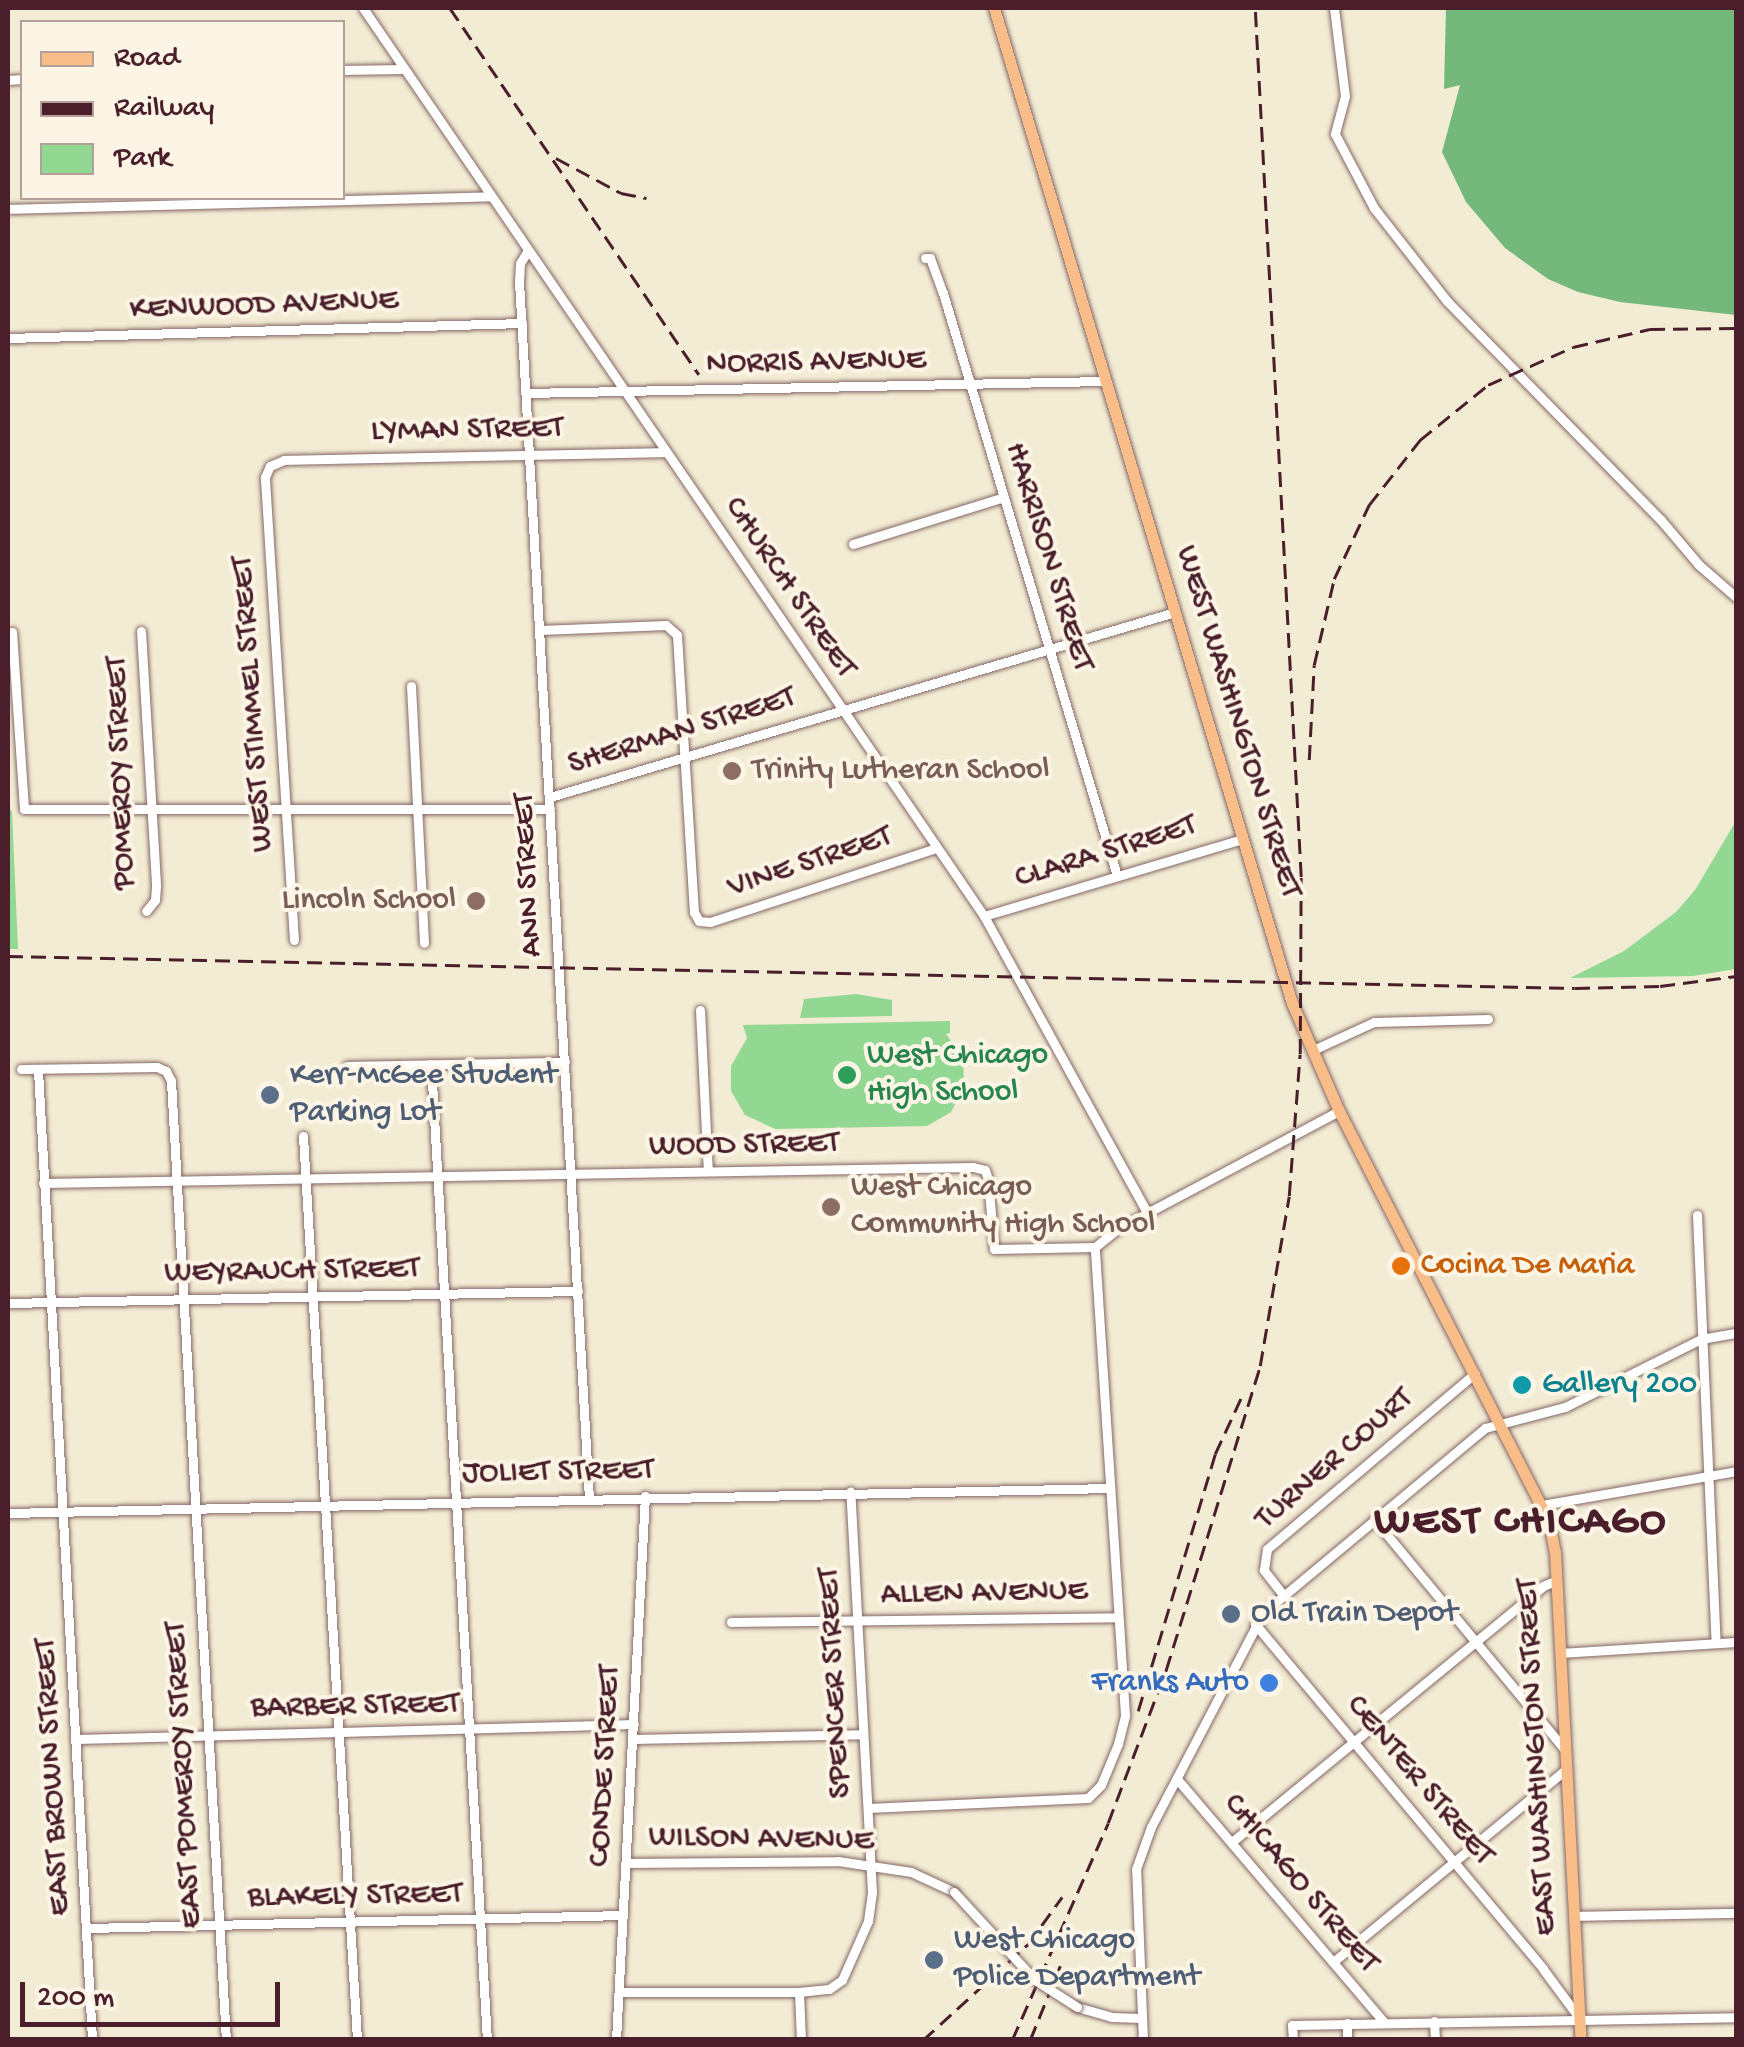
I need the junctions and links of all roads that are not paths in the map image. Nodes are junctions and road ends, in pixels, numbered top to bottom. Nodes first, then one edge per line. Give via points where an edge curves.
1 (363, 8) edge
2 (994, 8) edge
3 (1334, 8) edge
4 (402, 69) junction
5 (345, 70) edge
6 (489, 196) junction
7 (341, 200) edge
8 (345, 200) edge
9 (8, 209) edge
10 (527, 252) junction
11 (925, 258) dead end
12 (522, 323) junction
13 (8, 338) edge
14 (1106, 381) junction
15 (970, 384) junction
16 (626, 393) junction
17 (526, 394) junction
18 (666, 452) junction
19 (530, 456) junction
20 (270, 466) joint
21 (1004, 497) junction
22 (854, 544) dead end
23 (1736, 598) edge
24 (1174, 612) junction
25 (141, 630) dead end
26 (540, 630) junction
27 (12, 632) dead end
28 (1049, 649) junction
29 (410, 686) dead end
30 (842, 711) junction
31 (685, 758) junction
32 (550, 797) junction
33 (550, 809) junction
34 (153, 810) junction
35 (286, 810) junction
36 (417, 810) junction
37 (1242, 839) junction
38 (936, 848) junction
39 (1117, 876) junction
40 (146, 911) dead end
41 (984, 916) junction
42 (294, 940) dead end
43 (424, 943) dead end
44 (700, 1010) dead end
45 (1488, 1019) dead end
46 (1314, 1050) junction
47 (565, 1062) junction
48 (431, 1064) junction
49 (347, 1066) dead end
50 (21, 1070) dead end
51 (38, 1070) junction
52 (1339, 1110) junction
53 (302, 1136) dead end
54 (708, 1171) junction
55 (571, 1173) junction
56 (437, 1176) junction
57 (308, 1177) junction
58 (176, 1182) junction
59 (44, 1183) junction
60 (1147, 1213) junction
61 (1697, 1214) dead end
62 (1096, 1247) junction
63 (578, 1291) junction
64 (444, 1295) junction
65 (313, 1297) junction
66 (182, 1300) junction
67 (51, 1302) junction
68 (8, 1303) edge
69 (1736, 1332) edge
70 (1702, 1339) junction
71 (1476, 1373) junction
72 (1501, 1423) junction
73 (1736, 1471) edge
74 (1708, 1476) junction
75 (1110, 1488) junction
76 (850, 1492) junction
77 (645, 1496) junction
78 (590, 1497) junction
79 (456, 1500) junction
80 (325, 1504) junction
81 (1542, 1505) junction
82 (194, 1508) junction
83 (63, 1511) junction
84 (8, 1513) edge
85 (1374, 1519) junction
86 (1557, 1580) junction
87 (1284, 1596) junction
88 (1118, 1617) junction
89 (857, 1621) junction
90 (731, 1622) dead end
91 (1255, 1624) junction
92 (1475, 1642) junction
93 (1736, 1642) edge
94 (1716, 1643) junction
95 (1560, 1653) junction
96 (634, 1724) junction
97 (469, 1729) junction
98 (338, 1732) junction
99 (863, 1734) junction
100 (208, 1736) junction
101 (77, 1739) junction
102 (633, 1739) junction
103 (1355, 1742) junction
104 (1565, 1750) junction
105 (1566, 1769) junction
106 (1177, 1779) junction
107 (868, 1808) junction
108 (1233, 1841) junction
109 (1454, 1862) junction
110 (626, 1863) junction
111 (871, 1865) junction
112 (1736, 1914) edge
113 (623, 1915) junction
114 (1574, 1916) junction
115 (480, 1918) junction
116 (350, 1922) junction
117 (219, 1925) junction
118 (88, 1928) junction
119 (1333, 1962) junction
120 (619, 1992) junction
121 (799, 1992) junction
122 (1736, 2017) edge
123 (1141, 2018) junction
124 (1580, 2019) junction
125 (1434, 2021) junction
126 (1384, 2022) junction
127 (1347, 2023) junction
128 (92, 2040) edge
129 (226, 2040) edge
130 (357, 2040) edge
131 (488, 2040) edge
132 (616, 2040) edge
133 (801, 2040) edge
134 (1142, 2040) edge
135 (1293, 2040) edge
136 (1348, 2040) edge
137 (1435, 2040) edge
138 (1580, 2040) edge

1 - 4 street, CHURCH STREET
2 - 14 main road, WEST WASHINGTON STREET
3 - 23 street via 1346,96 1335,134 1374,208 1474,329
4 - 5 street
4 - 6 street, CHURCH STREET
6 - 8 street
6 - 10 street, CHURCH STREET
7 - 9 street
10 - 12 street, ANN STREET via 520,263
10 - 16 street, CHURCH STREET
11 - 15 street, HARRISON STREET
12 - 13 street, KENWOOD AVENUE
12 - 17 street, ANN STREET
14 - 15 street, NORRIS AVENUE
14 - 24 main road, WEST WASHINGTON STREET
15 - 16 street, NORRIS AVENUE
15 - 21 street, HARRISON STREET
16 - 17 street, NORRIS AVENUE
16 - 18 street, CHURCH STREET
17 - 19 street, ANN STREET
18 - 19 street, LYMAN STREET
18 - 30 street, CHURCH STREET
19 - 20 street, LYMAN STREET via 284,460
19 - 26 street, ANN STREET
20 - 35 street, WEST STIMMEL STREET via 265,477
21 - 22 street
21 - 28 street, HARRISON STREET
24 - 28 street, SHERMAN STREET
24 - 37 main road, WEST WASHINGTON STREET
25 - 34 street, POMEROY STREET
26 - 31 street via 666,625 675,631
26 - 32 street, ANN STREET
27 - 34 street, SHERMAN STREET via 24,808
28 - 30 street, SHERMAN STREET
28 - 39 street, HARRISON STREET
29 - 36 street
30 - 31 street, SHERMAN STREET
30 - 38 street, CHURCH STREET
31 - 32 street, SHERMAN STREET
31 - 38 street, VINE STREET via 699,921
32 - 33 street, ANN STREET
33 - 36 street, SHERMAN STREET
33 - 47 street, ANN STREET
34 - 35 street, SHERMAN STREET
34 - 40 street, POMEROY STREET via 156,900
35 - 36 street, SHERMAN STREET
35 - 42 street, WEST STIMMEL STREET
36 - 43 street
37 - 39 street, CLARA STREET
37 - 46 main road, WEST WASHINGTON STREET via 1292,1003
38 - 41 street, CHURCH STREET
39 - 41 street, CLARA STREET
41 - 60 street, CHURCH STREET
44 - 54 street
45 - 46 street via 1374,1022
46 - 52 main road, WEST WASHINGTON STREET
47 - 48 street
47 - 55 street, ANN STREET
48 - 49 street
48 - 56 street
50 - 51 street
51 - 58 street, EAST POMEROY STREET via 166,1071
51 - 59 street, EAST BROWN STREET
52 - 60 street
52 - 71 main road, WEST WASHINGTON STREET
53 - 57 street
54 - 55 street, WOOD STREET
54 - 62 street, WOOD STREET via 979,1168 988,1178 994,1249
55 - 56 street, WOOD STREET
55 - 63 street, ANN STREET
56 - 57 street, WOOD STREET
56 - 64 street
57 - 58 street, WOOD STREET
57 - 65 street
58 - 59 street, WOOD STREET
58 - 66 street, EAST POMEROY STREET
59 - 67 street, EAST BROWN STREET
60 - 62 street
61 - 70 street
62 - 75 street
63 - 64 street, WEYRAUCH STREET
63 - 78 street, ANN STREET
64 - 65 street, WEYRAUCH STREET
64 - 79 street
65 - 66 street, WEYRAUCH STREET
65 - 80 street
66 - 67 street, WEYRAUCH STREET
66 - 82 street, EAST POMEROY STREET
67 - 68 street, WEYRAUCH STREET
67 - 83 street, EAST BROWN STREET
69 - 70 street
70 - 72 street via 1565,1407
70 - 74 street
71 - 72 main road, WEST WASHINGTON STREET
71 - 87 street, TURNER COURT via 1267,1549 1264,1570
72 - 81 main road, EAST WASHINGTON STREET
72 - 85 street via 1485,1428
73 - 74 street
74 - 81 street
74 - 94 street
75 - 76 street, JOLIET STREET
75 - 88 street
76 - 77 street, JOLIET STREET
76 - 89 street, SPENCER STREET
77 - 78 street, JOLIET STREET
77 - 96 street, CONDE STREET
78 - 79 street, JOLIET STREET
79 - 80 street, JOLIET STREET
79 - 97 street
80 - 82 street, JOLIET STREET
80 - 98 street
81 - 86 main road, EAST WASHINGTON STREET
82 - 83 street, JOLIET STREET
82 - 100 street, EAST POMEROY STREET
83 - 84 street, JOLIET STREET
83 - 101 street, EAST BROWN STREET
85 - 87 street
85 - 92 street
86 - 92 street
86 - 95 main road, EAST WASHINGTON STREET
87 - 91 street
88 - 89 street, ALLEN AVENUE
88 - 107 street via 1124,1724 1101,1785 1088,1798
89 - 90 street, ALLEN AVENUE
89 - 99 street, SPENCER STREET
91 - 103 street, CENTER STREET
91 - 106 street
92 - 103 street
92 - 104 street
93 - 94 street
94 - 95 street
95 - 104 main road, EAST WASHINGTON STREET
96 - 97 street, BARBER STREET
96 - 102 street, CONDE STREET
97 - 98 street, BARBER STREET
97 - 115 street
98 - 100 street, BARBER STREET
98 - 116 street
99 - 102 street
99 - 107 street, SPENCER STREET
100 - 101 street, BARBER STREET
100 - 117 street, EAST POMEROY STREET
101 - 118 street, EAST BROWN STREET
102 - 110 street, CONDE STREET
103 - 108 street
103 - 109 street, CENTER STREET
104 - 105 main road, EAST WASHINGTON STREET
105 - 109 street
105 - 114 main road, EAST WASHINGTON STREET
106 - 108 street, CHICAGO STREET
106 - 123 street via 1136,1869
107 - 111 street, SPENCER STREET
108 - 119 street, CHICAGO STREET
109 - 119 street
109 - 124 street, CENTER STREET
110 - 111 street, WILSON AVENUE
110 - 113 street, CONDE STREET
111 - 121 street, SPENCER STREET via 871,1912 838,1984
111 - 123 street, WILSON AVENUE, bridge via 911,1872 954,1892 1035,1980 1077,2007
112 - 114 street
113 - 115 street, BLAKELY STREET
113 - 120 street, CONDE STREET
114 - 124 main road, EAST WASHINGTON STREET
115 - 116 street, BLAKELY STREET
115 - 131 street
116 - 117 street, BLAKELY STREET
116 - 130 street
117 - 118 street, BLAKELY STREET
117 - 129 street, EAST POMEROY STREET
118 - 128 street, EAST BROWN STREET
119 - 126 street, CHICAGO STREET
120 - 121 street
120 - 132 street, CONDE STREET
121 - 133 street
122 - 124 street
123 - 134 street
124 - 125 street
124 - 138 main road, EAST WASHINGTON STREET
125 - 126 street
125 - 137 street
126 - 127 street
127 - 135 street via 1292,2025
127 - 136 street

